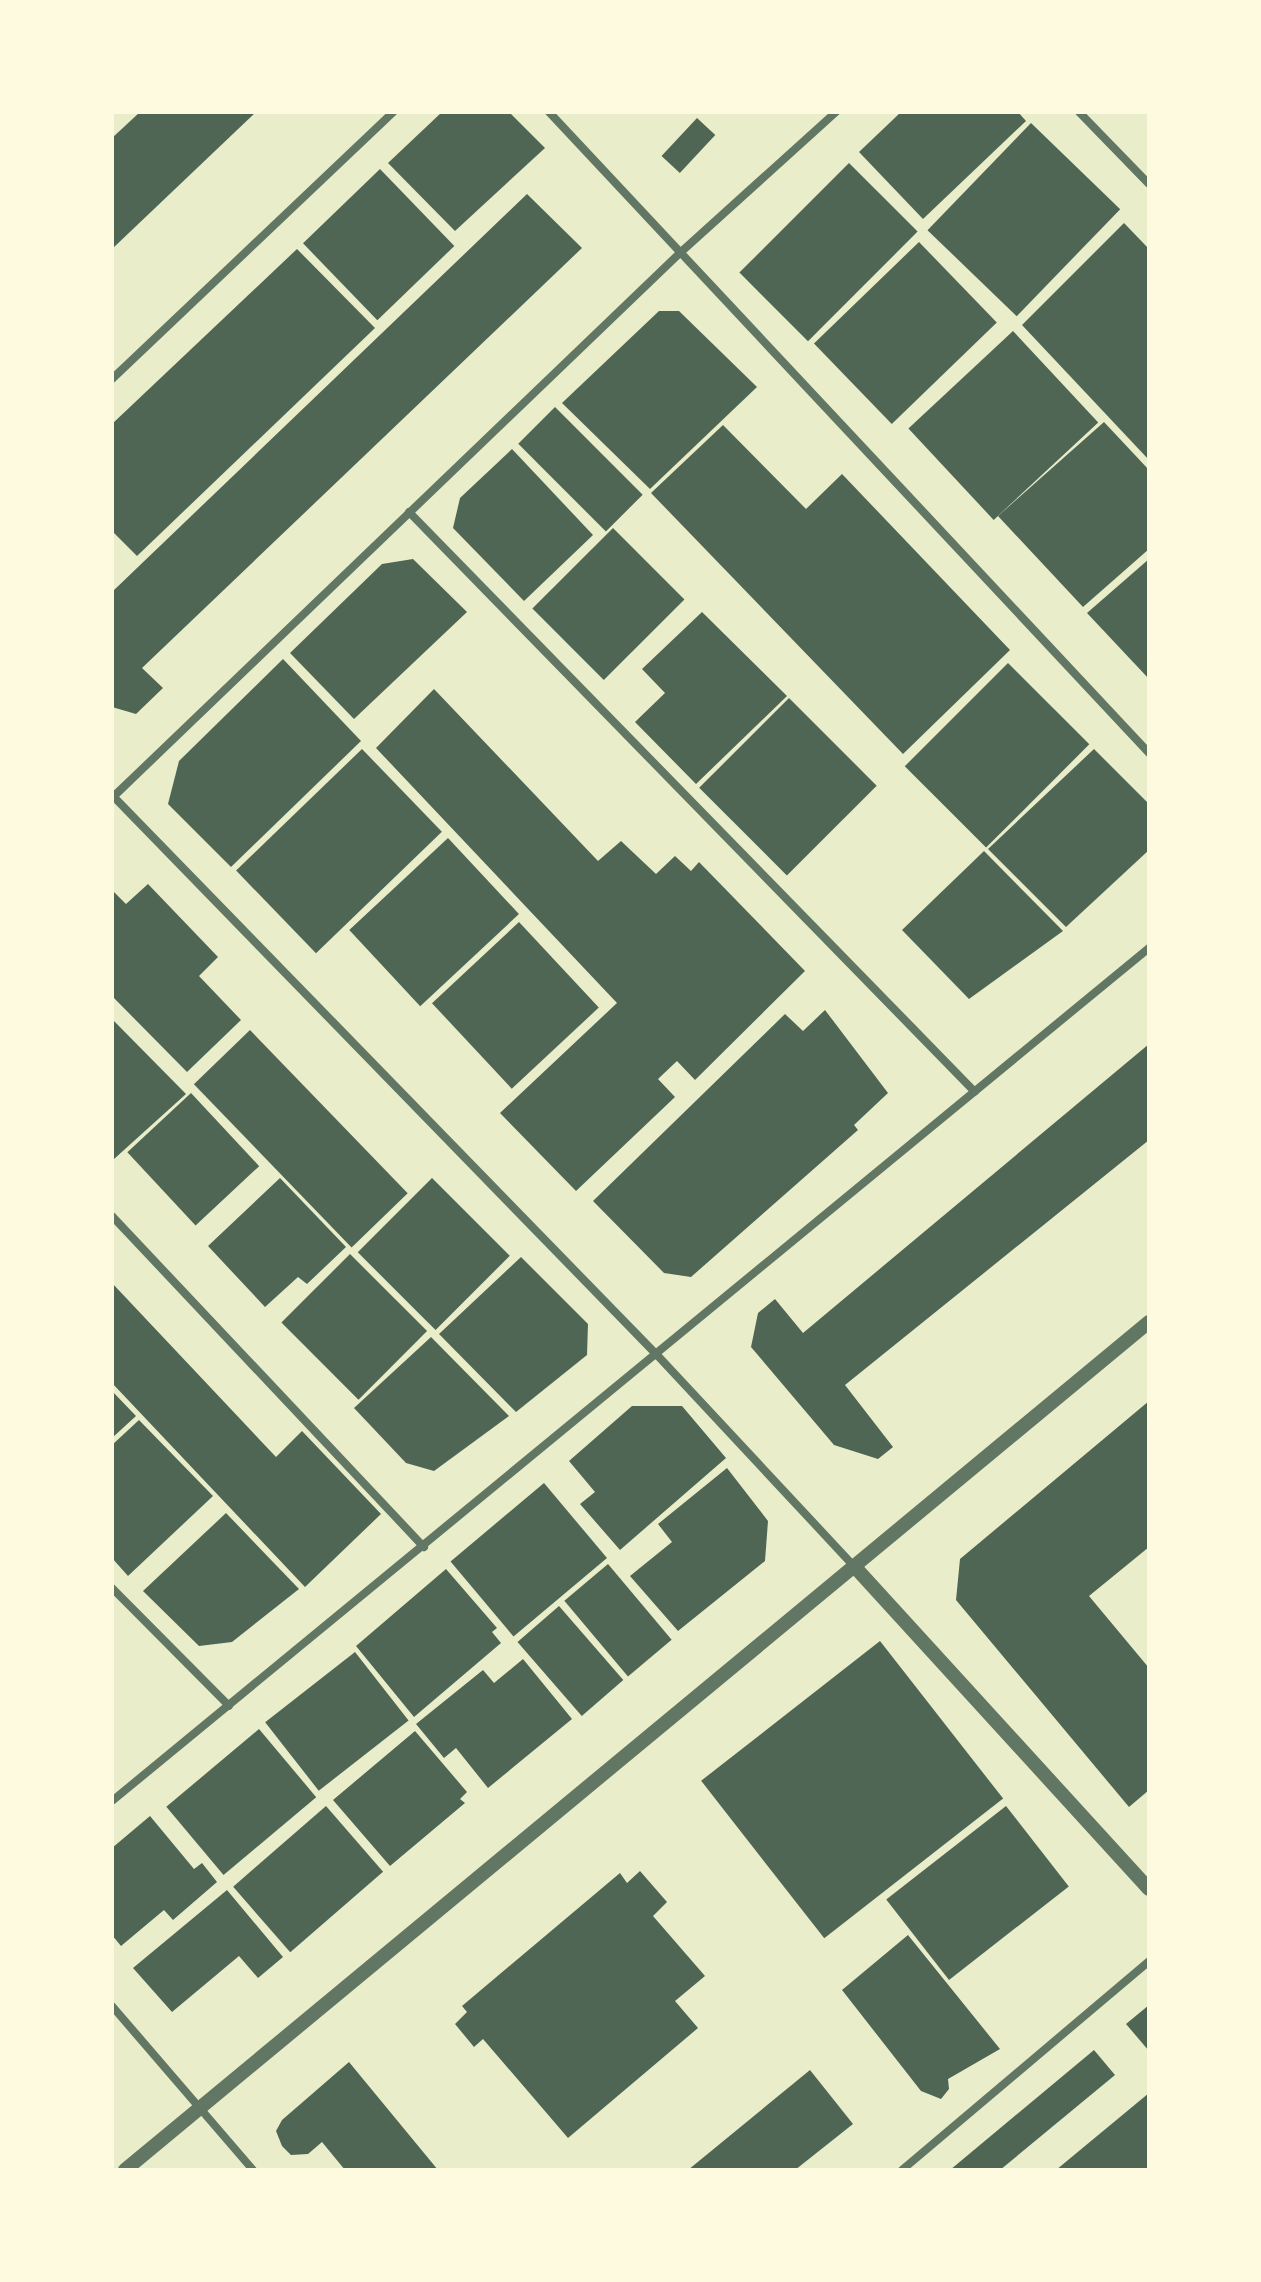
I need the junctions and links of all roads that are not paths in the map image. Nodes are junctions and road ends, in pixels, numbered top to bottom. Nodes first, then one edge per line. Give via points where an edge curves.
1 (393, 112) edge
2 (549, 112) edge
3 (836, 112) edge
4 (1079, 112) edge
5 (1149, 184) edge
6 (681, 252) junction
7 (112, 379) edge
8 (409, 512) junction
9 (1149, 753) edge
10 (112, 796) edge
11 (1149, 948) edge
12 (975, 1092) junction
13 (112, 1216) edge
14 (1149, 1322) edge
15 (658, 1356) junction
16 (424, 1547) junction
17 (854, 1566) junction
18 (112, 1588) edge
19 (229, 1706) junction
20 (112, 1801) edge
21 (1149, 1889) edge
22 (1149, 1961) edge
23 (112, 2006) edge
24 (202, 2107) junction
25 (125, 2170) edge
26 (253, 2170) edge
27 (902, 2170) edge

1 - 7 street
2 - 6 street
3 - 6 street
4 - 5 street
6 - 8 street
6 - 9 street
8 - 10 street
8 - 12 street
10 - 15 street
11 - 12 street
12 - 15 street
13 - 16 street
14 - 17 street
15 - 16 street
15 - 17 street
16 - 19 street
17 - 21 street
17 - 24 street
18 - 19 street
19 - 20 street
22 - 27 street
23 - 24 street
24 - 25 street
24 - 26 street

